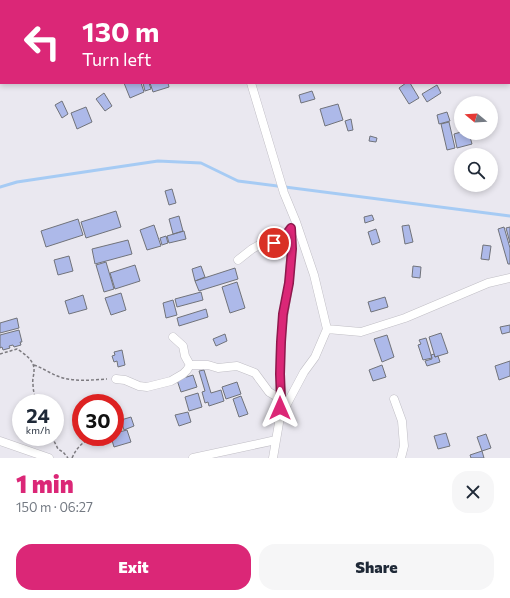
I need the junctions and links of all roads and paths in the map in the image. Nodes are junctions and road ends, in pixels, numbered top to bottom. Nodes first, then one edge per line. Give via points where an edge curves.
1 (252, 84) edge
2 (293, 225) junction
3 (238, 260) dead end
4 (510, 278) edge
5 (327, 329) junction
6 (173, 337) dead end
7 (0, 354) edge
8 (190, 364) junction
9 (34, 365) junction
10 (116, 379) joint
11 (34, 394) edge
12 (281, 399) junction
13 (394, 400) dead end
14 (280, 417) junction
15 (276, 440) junction
16 (0, 441) edge
17 (56, 446) edge
18 (78, 446) edge
19 (49, 458) edge
20 (68, 458) edge
21 (72, 458) edge
22 (193, 458) edge
23 (273, 458) edge
24 (401, 458) edge

1 - 2 street
2 - 3 street via 283,239 252,248
2 - 5 street via 314,275
2 - 12 street via 281,342
4 - 5 street via 361,332
5 - 14 street via 315,357
6 - 8 street via 183,346
7 - 9 path via 17,349 28,356
8 - 10 street via 188,370 171,381 147,387
8 - 12 street via 218,368 237,366 255,373 269,392
9 - 10 path via 59,377 74,380
9 - 11 path
12 - 14 street
13 - 24 street via 402,421 404,446
14 - 15 street
15 - 22 street
15 - 23 street
16 - 19 street
17 - 20 path
18 - 21 path

